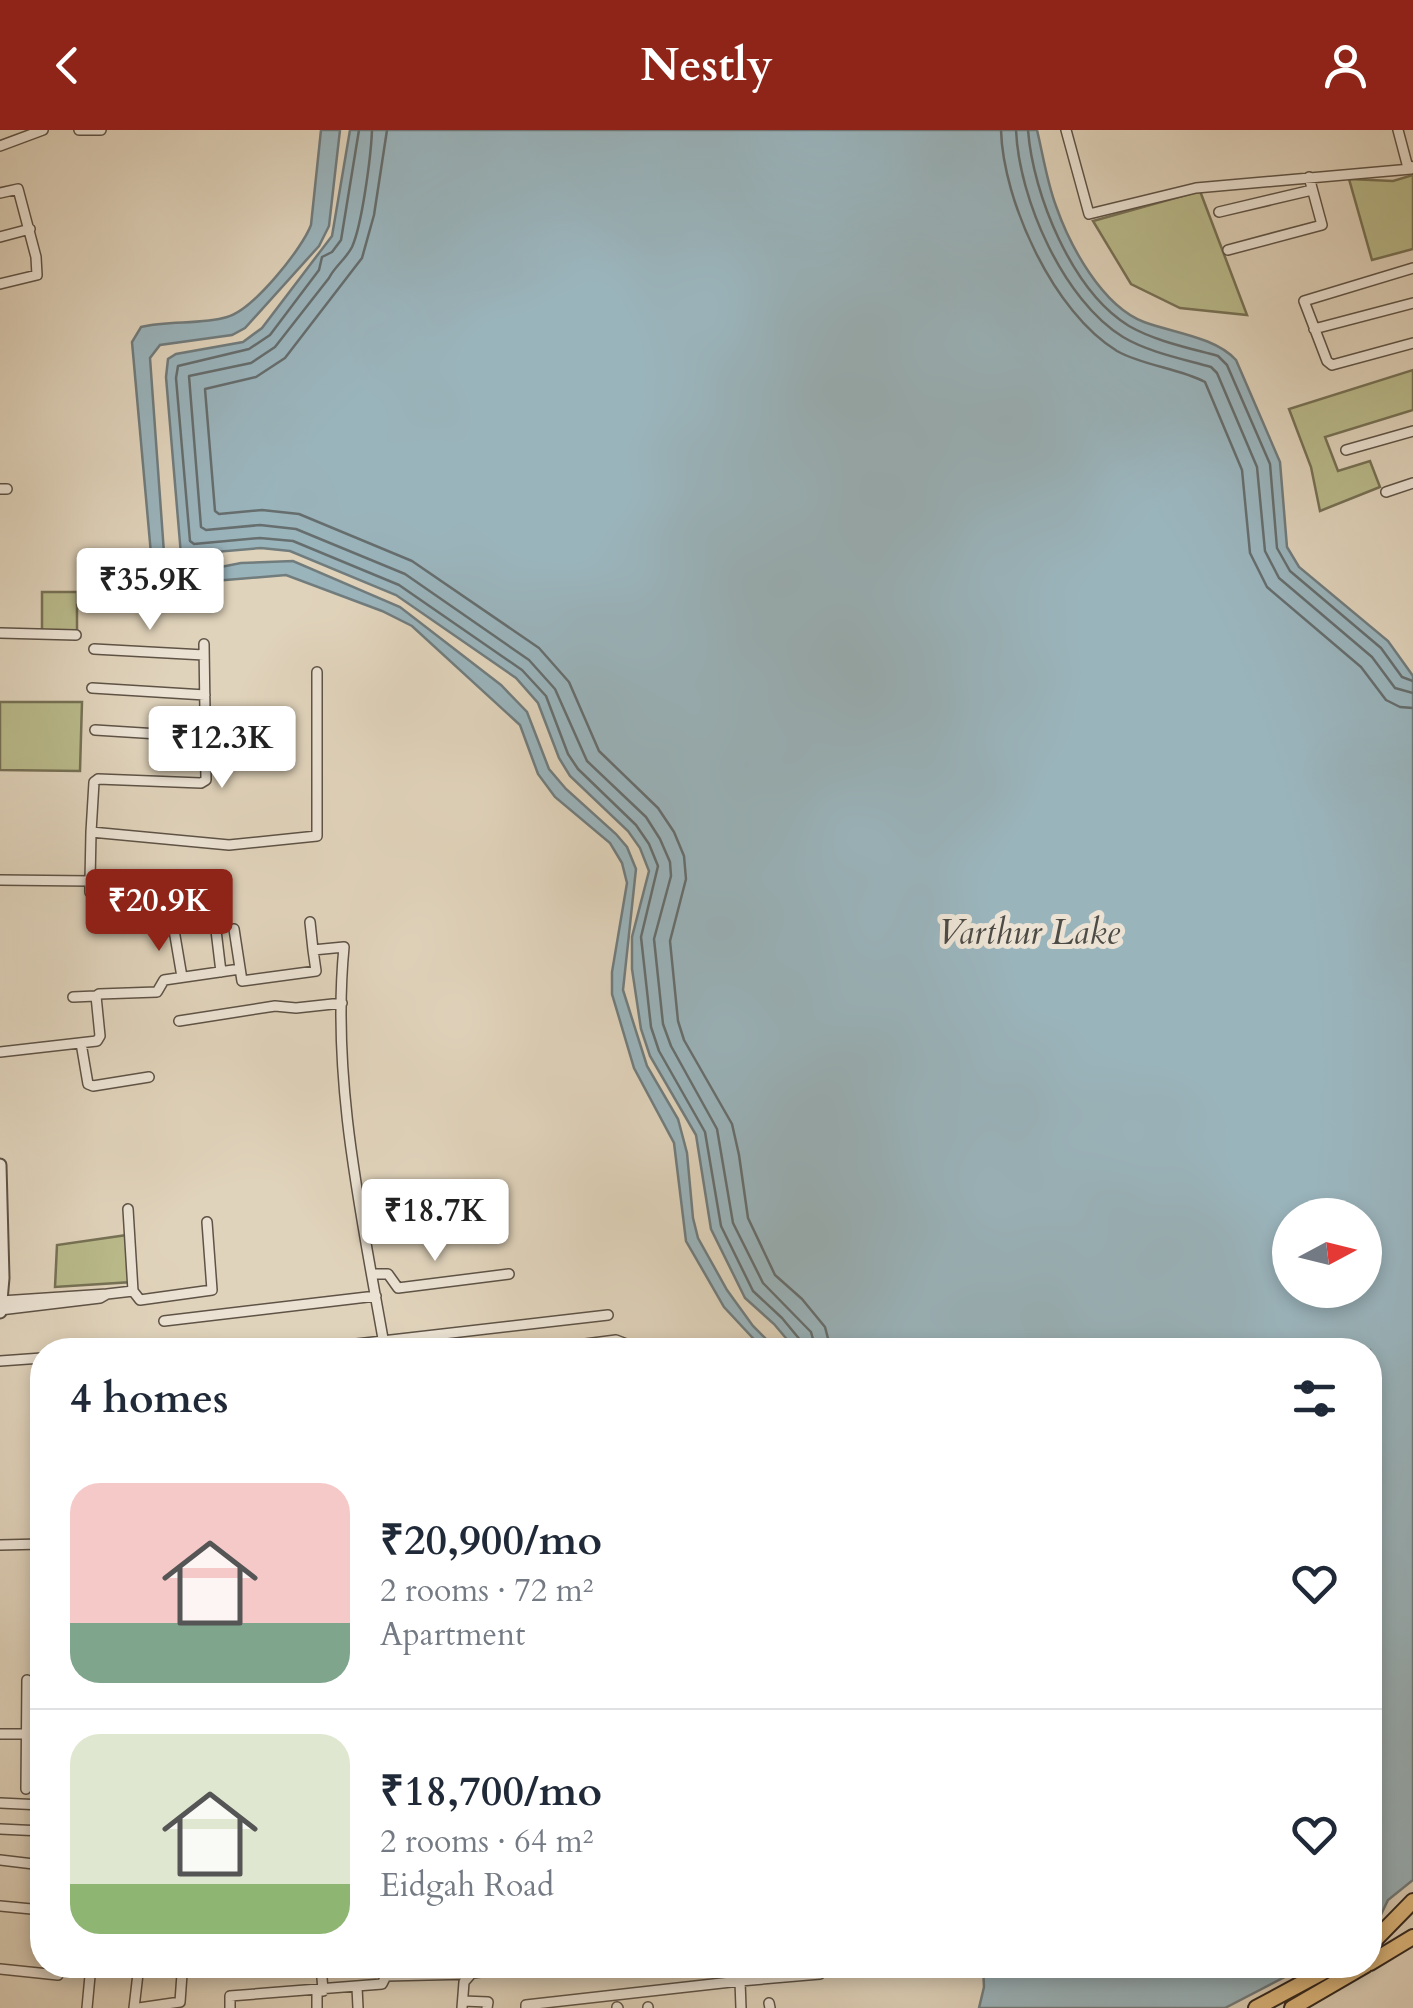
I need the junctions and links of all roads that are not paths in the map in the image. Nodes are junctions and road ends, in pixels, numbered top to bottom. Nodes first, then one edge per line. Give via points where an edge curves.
1 (43, 130) edge
2 (79, 130) edge
3 (101, 130) edge
4 (1066, 130) edge
5 (1398, 130) edge
6 (0, 146) edge
7 (1412, 168) edge
8 (1308, 177) junction
9 (1312, 190) junction
10 (0, 193) edge
11 (1219, 212) dead end
12 (30, 230) junction
13 (0, 237) edge
14 (1228, 250) dead end
15 (1413, 268) edge
16 (0, 284) edge
17 (1413, 303) edge
18 (1314, 329) junction
19 (1413, 343) edge
20 (1413, 430) edge
21 (1346, 450) dead end
22 (1413, 483) edge
23 (1386, 492) dead end
24 (0, 633) edge
25 (76, 635) dead end
26 (94, 649) dead end
27 (317, 672) dead end
28 (92, 688) dead end
29 (205, 696) junction
30 (95, 730) dead end
31 (206, 737) junction
32 (91, 832) junction
33 (0, 880) edge
34 (90, 882) junction
35 (211, 894) dead end
36 (214, 922) dead end
37 (310, 922) dead end
38 (173, 924) dead end
39 (234, 928) dead end
40 (313, 950) junction
41 (240, 970) junction
42 (221, 972) junction
43 (182, 977) junction
44 (73, 996) dead end
45 (96, 996) junction
46 (342, 1003) junction
47 (179, 1021) dead end
48 (81, 1043) junction
49 (0, 1052) edge
50 (149, 1078) dead end
51 (0, 1166) edge
52 (1, 1189) edge
53 (128, 1209) dead end
54 (207, 1222) dead end
55 (372, 1274) junction
56 (509, 1274) dead end
57 (134, 1291) junction
58 (376, 1296) junction
59 (0, 1307) edge
60 (608, 1315) dead end
61 (164, 1321) dead end
62 (383, 1338) edge
63 (436, 1338) edge
64 (30, 1359) edge
65 (0, 1361) edge
66 (30, 1544) edge
67 (0, 1545) edge
68 (26, 1680) dead end
69 (0, 1734) edge
70 (26, 1734) junction
71 (30, 1734) edge
72 (26, 1790) dead end
73 (0, 1803) edge
74 (30, 1804) edge
75 (0, 1829) edge
76 (30, 1830) edge
77 (0, 1860) edge
78 (30, 1864) edge
79 (1413, 1901) edge
80 (0, 1906) edge
81 (30, 1909) edge
82 (1382, 1933) edge
83 (1413, 1937) edge
84 (1382, 1956) edge
85 (0, 1969) edge
86 (30, 1972) edge
87 (90, 1978) edge
88 (138, 1978) edge
89 (182, 1978) edge
90 (320, 1978) edge
91 (385, 1978) edge
92 (467, 1978) edge
93 (774, 1978) edge
94 (1312, 1978) edge
95 (1344, 1978) edge
96 (740, 1981) junction
97 (357, 1987) junction
98 (320, 1991) junction
99 (462, 2004) edge
100 (88, 2008) edge
101 (137, 2008) edge
102 (230, 2008) edge
103 (317, 2008) edge
104 (358, 2008) edge
105 (487, 2008) edge
106 (526, 2008) edge
107 (741, 2008) edge
108 (1256, 2008) edge
109 (1292, 2008) edge

1 - 6 street
2 - 3 street
4 - 8 street via 1089,214 1196,188
5 - 7 street
7 - 8 street
8 - 9 street
9 - 11 street
9 - 14 street via 1322,225
10 - 12 street via 18,189
12 - 13 street
12 - 16 street via 37,275
15 - 18 street via 1306,298
17 - 18 street
18 - 19 street via 1332,364
20 - 21 street
22 - 23 street
24 - 25 street
26 - 29 street via 204,650
27 - 32 street via 317,836 230,845
28 - 29 street
29 - 31 street
30 - 31 street
31 - 32 street via 207,776 201,784 94,782
32 - 34 street
33 - 34 street
34 - 35 street via 92,894
36 - 42 street
37 - 40 street
38 - 43 street
39 - 41 street
40 - 41 street via 316,971 242,981
40 - 46 street via 344,947
41 - 42 street
42 - 43 street
43 - 45 street via 164,980 157,992
44 - 45 street
45 - 48 street via 100,1036
46 - 47 street
46 - 55 street via 347,1128
48 - 49 street
48 - 50 street via 88,1084
51 - 52 street
52 - 59 street
53 - 57 street
54 - 57 street via 212,1290 140,1300
55 - 56 street via 388,1274 398,1288
55 - 58 street
57 - 59 street
58 - 61 street
58 - 62 street
60 - 63 street
64 - 65 street
66 - 67 street
68 - 70 street
69 - 70 street
70 - 71 street
70 - 72 street
73 - 74 street
75 - 76 street
77 - 78 street
79 - 82 main road
80 - 81 street
83 - 84 main road
85 - 86 street
87 - 100 street
88 - 101 street
89 - 101 street via 180,2002
90 - 98 street
91 - 97 street
92 - 99 street
93 - 96 street
94 - 108 main road
95 - 109 main road
96 - 106 street
96 - 107 street
97 - 98 street
97 - 104 street
98 - 102 street via 230,1996
98 - 103 street
99 - 105 street via 488,2002

